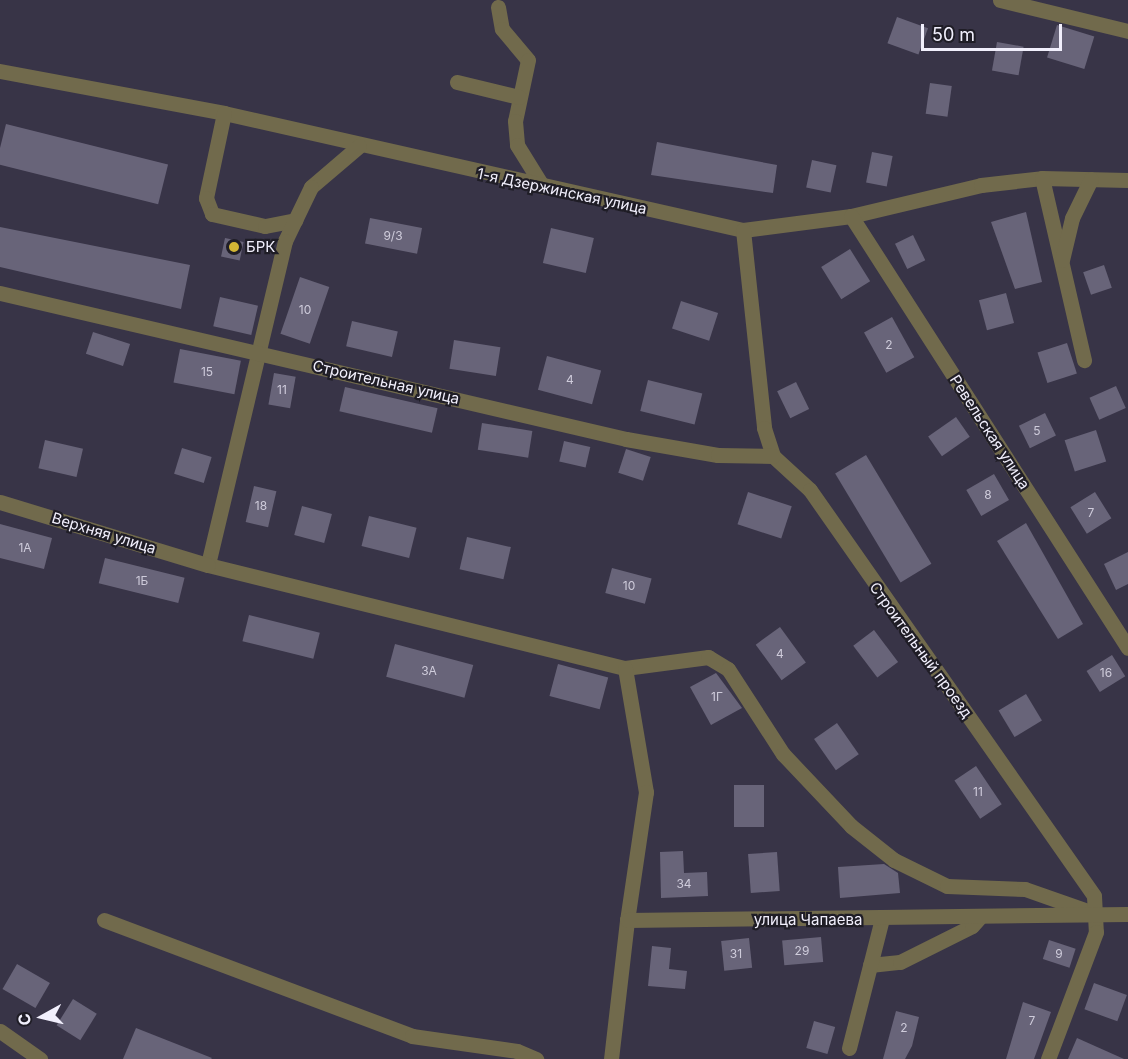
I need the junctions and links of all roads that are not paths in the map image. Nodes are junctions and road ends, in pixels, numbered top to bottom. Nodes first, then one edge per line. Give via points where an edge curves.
1 (1000, 0) edge
2 (498, 7) dead end
3 (1128, 31) edge
4 (0, 71) edge
5 (457, 82) dead end
6 (519, 97) junction
7 (224, 113) junction
8 (359, 146) junction
9 (1042, 178) junction
10 (1091, 179) junction
11 (1128, 180) edge
12 (543, 187) junction
13 (851, 216) junction
14 (295, 220) junction
15 (743, 230) junction
16 (1061, 263) junction
17 (0, 293) edge
18 (257, 352) junction
19 (1084, 360) dead end
20 (773, 456) junction
21 (0, 502) edge
22 (208, 565) junction
23 (1128, 648) edge
24 (625, 668) junction
25 (1128, 914) edge
26 (1099, 915) junction
27 (980, 917) junction
28 (882, 919) junction
29 (104, 920) dead end
30 (627, 920) junction
31 (870, 965) junction
32 (0, 1031) edge
33 (849, 1048) dead end
34 (40, 1059) edge
35 (536, 1059) edge
36 (611, 1059) edge
37 (1048, 1059) edge

1 - 3 street
2 - 6 street via 502,29 528,60
4 - 7 street, 1-я Дзержинская улица
5 - 6 street
6 - 12 street via 517,145
7 - 8 street, 1-я Дзержинская улица
7 - 14 street via 206,198 212,214 265,226
8 - 12 street, 1-я Дзержинская улица
8 - 14 street via 311,187
9 - 10 street, 1-я Дзержинская улица
9 - 13 street, 1-я Дзержинская улица via 981,185
9 - 16 street
10 - 11 street, 1-я Дзержинская улица
10 - 16 street via 1072,218
12 - 15 street, 1-я Дзержинская улица
13 - 15 street, 1-я Дзержинская улица
13 - 23 street, Ревельская улица
14 - 18 street
15 - 20 street, Строительный проезд via 764,428
16 - 19 street
17 - 18 street, Строительная улица
18 - 20 street, Строительная улица via 626,439 718,455
18 - 22 street
20 - 26 street, Строительный проезд via 810,490 1094,896
21 - 22 street, Верхняя улица
22 - 24 street, Верхняя улица
24 - 26 street via 708,657 728,669 783,754 851,826 894,860 947,886 1025,890
24 - 30 street via 646,792
25 - 26 street, улица Чапаева
26 - 27 street, улица Чапаева
26 - 37 street
27 - 28 street, улица Чапаева
27 - 31 street via 972,927 900,962
28 - 30 street, улица Чапаева
28 - 31 street
29 - 35 street via 412,1036 517,1051
30 - 36 street
31 - 33 street
32 - 34 street

